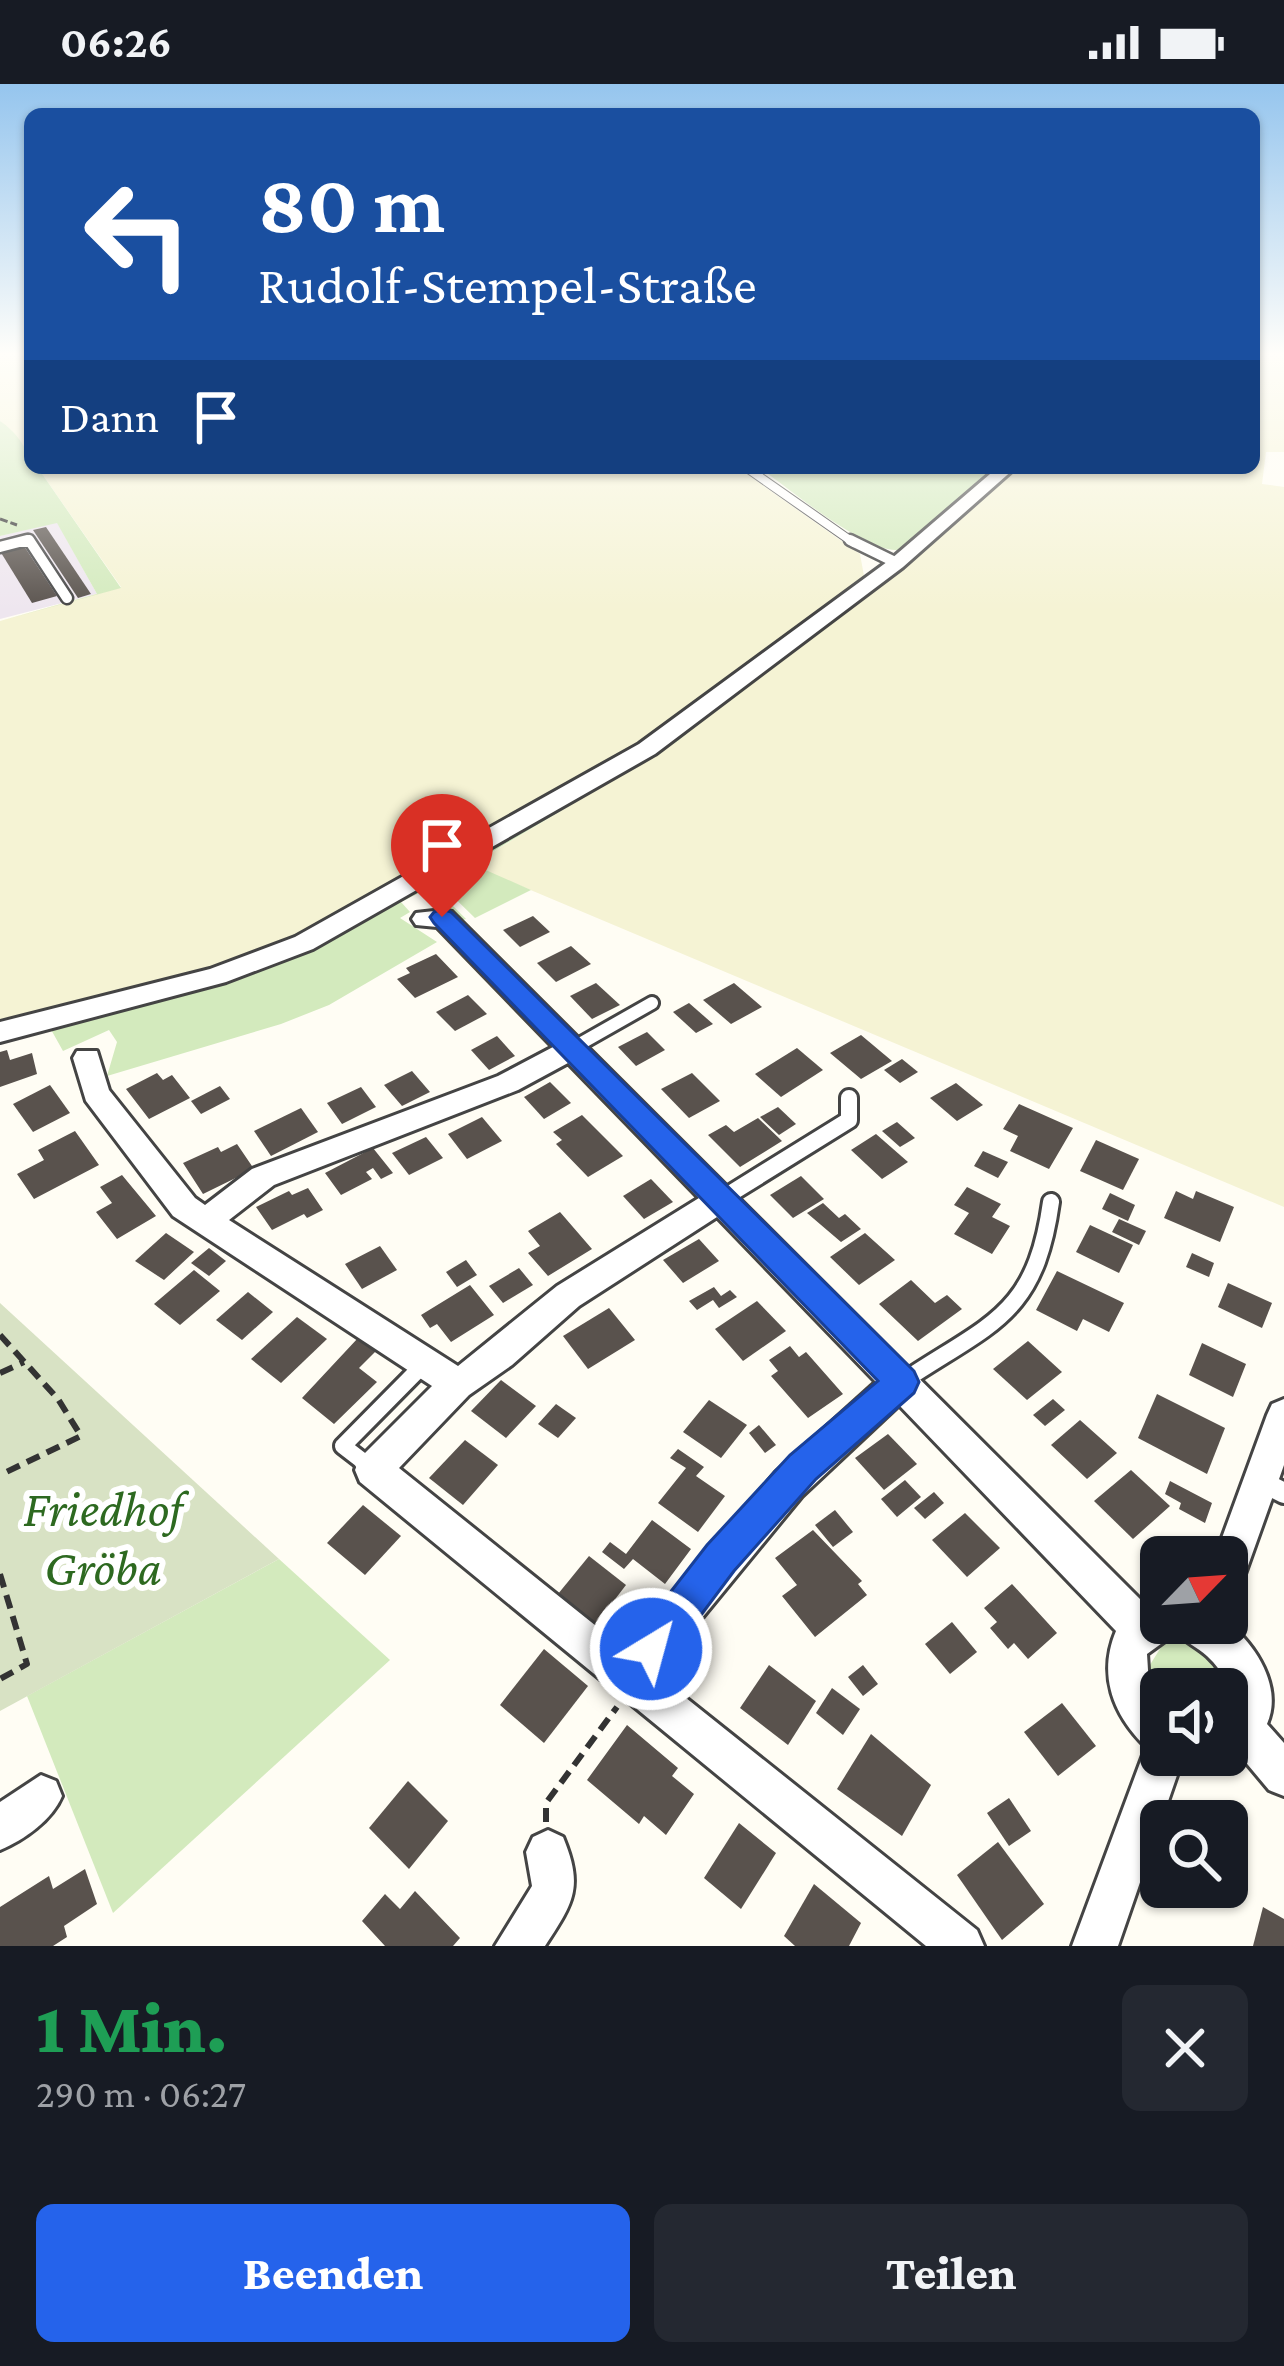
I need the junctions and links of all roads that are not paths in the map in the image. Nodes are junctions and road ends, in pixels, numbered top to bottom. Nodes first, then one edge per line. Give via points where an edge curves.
1 (756, 474) edge
2 (999, 474) edge
3 (0, 548) edge
4 (897, 563) junction
5 (67, 598) dead end
6 (425, 919) dead end
7 (652, 1003) dead end
8 (0, 1033) edge
9 (571, 1049) junction
10 (87, 1058) dead end
11 (849, 1097) dead end
12 (720, 1200) junction
13 (1052, 1202) dead end
14 (206, 1221) junction
15 (441, 1373) junction
16 (902, 1382) junction
17 (1284, 1415) edge
18 (1272, 1487) edge
19 (1247, 1536) edge
20 (1140, 1614) edge
21 (1140, 1633) edge
22 (1248, 1677) edge
23 (631, 1682) junction
24 (1140, 1710) edge
25 (1248, 1720) edge
26 (1248, 1747) edge
27 (1284, 1775) edge
28 (1155, 1776) edge
29 (41, 1796) dead end
30 (0, 1829) edge
31 (548, 1852) road end
32 (518, 1946) edge
33 (961, 1946) edge
34 (1095, 1946) edge

1 - 4 lane via 858,546
2 - 4 street
3 - 5 lane via 29,540
4 - 8 street via 618,767 304,944 145,997
6 - 9 street via 442,917
7 - 9 lane
9 - 12 street
9 - 14 street via 508,1083 282,1168
10 - 14 street via 96,1093 184,1208
11 - 12 lane via 849,1120
12 - 15 street
12 - 16 street
13 - 16 lane via 1030,1283
14 - 15 street
15 - 23 street via 373,1470
16 - 20 street
16 - 23 street via 803,1467 721,1558
17 - 18 street
18 - 19 street
21 - 24 street via 1124,1672
22 - 25 street
23 - 33 street
26 - 27 street
28 - 34 street
29 - 30 street
31 - 32 street via 555,1891

